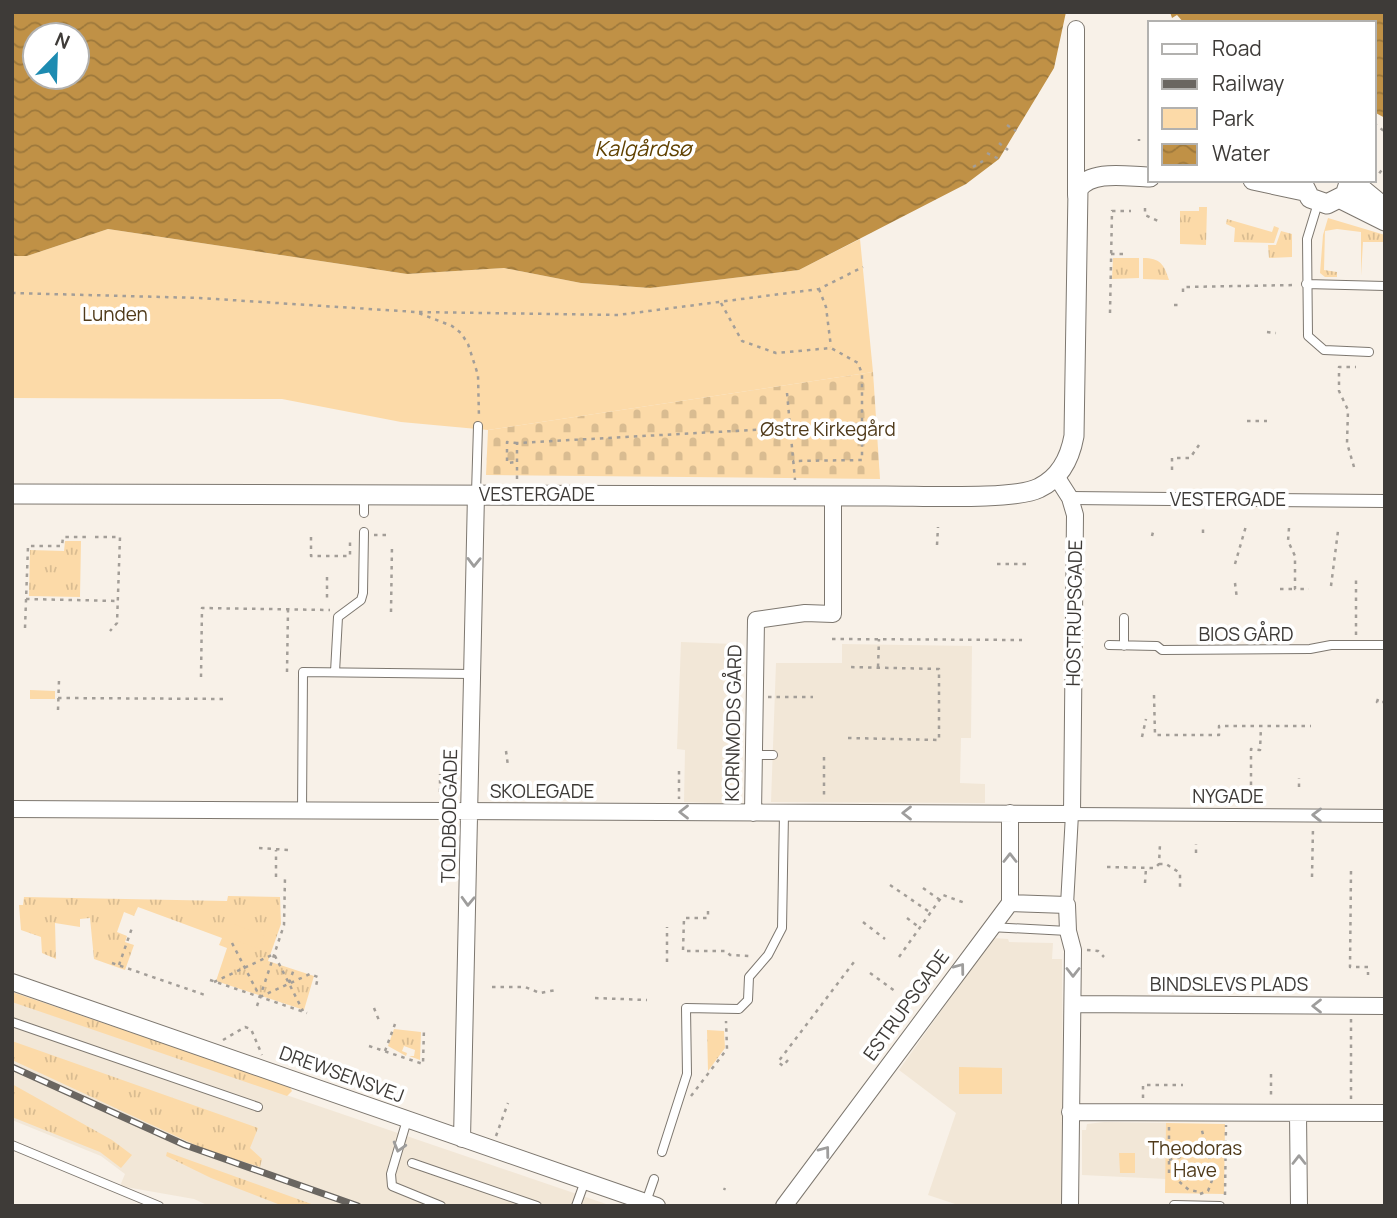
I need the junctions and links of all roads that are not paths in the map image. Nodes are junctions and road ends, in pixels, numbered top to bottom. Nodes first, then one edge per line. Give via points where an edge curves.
1 (1076, 29) dead end
2 (1147, 179) edge
3 (1262, 182) edge
4 (1350, 182) edge
5 (1353, 182) edge
6 (1307, 191) edge
7 (1076, 195) junction
8 (1341, 199) junction
9 (1385, 208) edge
10 (1385, 221) edge
11 (1306, 284) junction
12 (1385, 286) edge
13 (1368, 352) dead end
14 (478, 426) road end
15 (1056, 476) junction
16 (364, 493) junction
17 (12, 494) edge
18 (476, 494) junction
19 (833, 495) junction
20 (1070, 498) junction
21 (1385, 501) edge
22 (364, 513) dead end
23 (364, 532) dead end
24 (1124, 618) dead end
25 (1109, 645) dead end
26 (1385, 645) edge
27 (1124, 646) junction
28 (334, 672) junction
29 (472, 674) junction
30 (754, 755) junction
31 (773, 755) dead end
32 (12, 809) edge
33 (302, 811) junction
34 (470, 811) junction
35 (752, 813) junction
36 (784, 813) junction
37 (1010, 813) junction
38 (1072, 814) junction
39 (1385, 816) edge
40 (1010, 903) junction
41 (1067, 905) junction
42 (990, 927) junction
43 (1064, 931) junction
44 (12, 982) edge
45 (1073, 1004) junction
46 (1385, 1006) edge
47 (12, 1022) edge
48 (680, 1096) junction
49 (689, 1099) road end
50 (258, 1107) dead end
51 (1070, 1112) junction
52 (1298, 1114) junction
53 (1385, 1114) edge
54 (407, 1120) junction
55 (462, 1139) junction
56 (12, 1145) edge
57 (662, 1152) dead end
58 (412, 1163) dead end
59 (653, 1179) dead end
60 (585, 1181) junction
61 (651, 1204) edge
62 (577, 1205) edge
63 (1174, 1205) edge
64 (1199, 1205) edge
65 (159, 1206) edge
66 (441, 1206) edge
67 (537, 1206) edge
68 (784, 1206) edge
69 (1070, 1206) edge
70 (1222, 1206) edge
71 (1299, 1206) edge

1 - 7 street
2 - 7 street via 1091,178 1081,184
3 - 6 street
4 - 8 street
5 - 9 street
6 - 8 street via 1331,204
6 - 11 lane
7 - 15 street via 1074,436 1069,457
8 - 10 street
11 - 12 lane
11 - 13 lane via 1308,337 1318,347 1336,353
14 - 18 lane
15 - 19 street, VESTERGADE via 1037,489 1007,495
15 - 20 street, HOSTRUPSGADE
16 - 17 street, VESTERGADE
16 - 18 street, VESTERGADE
16 - 22 lane
18 - 19 street, VESTERGADE
18 -> 29 street, TOLDBODGADE
19 - 30 street, KORNMODS GÅRD via 833,614 756,620
20 - 21 street, VESTERGADE
20 - 38 street, HOSTRUPSGADE via 1075,515 1077,645
23 - 28 lane via 361,600 342,610 336,623
24 - 27 lane
25 - 27 lane, BIOS GÅRD
26 - 27 lane, BIOS GÅRD via 1290,650
28 - 29 lane
28 - 33 lane via 303,672
29 - 34 street, TOLDBODGADE
30 - 31 lane
30 - 35 street, KORNMODS GÅRD
32 - 33 street, SKOLEGADE
33 - 34 street, SKOLEGADE
35 -> 34 street, SKOLEGADE
34 -> 55 street, TOLDBODGADE via 468,1068
35 - 36 street, SKOLEGADE
37 -> 36 street, SKOLEGADE
36 - 48 lane via 782,928 750,976 748,1000 739,1009 685,1008 687,1074
37 - 38 street, SKOLEGADE
40 -> 37 street
39 -> 38 street, NYGADE
38 - 41 street, HOSTRUPSGADE
40 - 41 street
40 - 42 street, ESTRUPSGADE
41 - 43 street, HOSTRUPSGADE
42 - 43 lane
68 -> 42 street, ESTRUPSGADE
43 -> 45 street, HOSTRUPSGADE via 1073,950
44 - 54 street, DREWSENSVEJ
46 -> 45 street, BINDSLEVS PLADS
45 - 51 street, HOSTRUPSGADE
47 - 50 lane
48 - 49 lane
48 - 57 lane
51 - 52 street
51 - 69 street, HOSTRUPSGADE
52 - 53 street
71 -> 52 street
54 - 55 street, DREWSENSVEJ
54 -> 66 lane via 391,1174 392,1186
55 - 60 street, DREWSENSVEJ
56 - 65 lane
58 - 67 lane
59 - 61 lane
60 - 61 street, DREWSENSVEJ
60 - 62 lane
63 - 64 lane
64 - 70 lane

